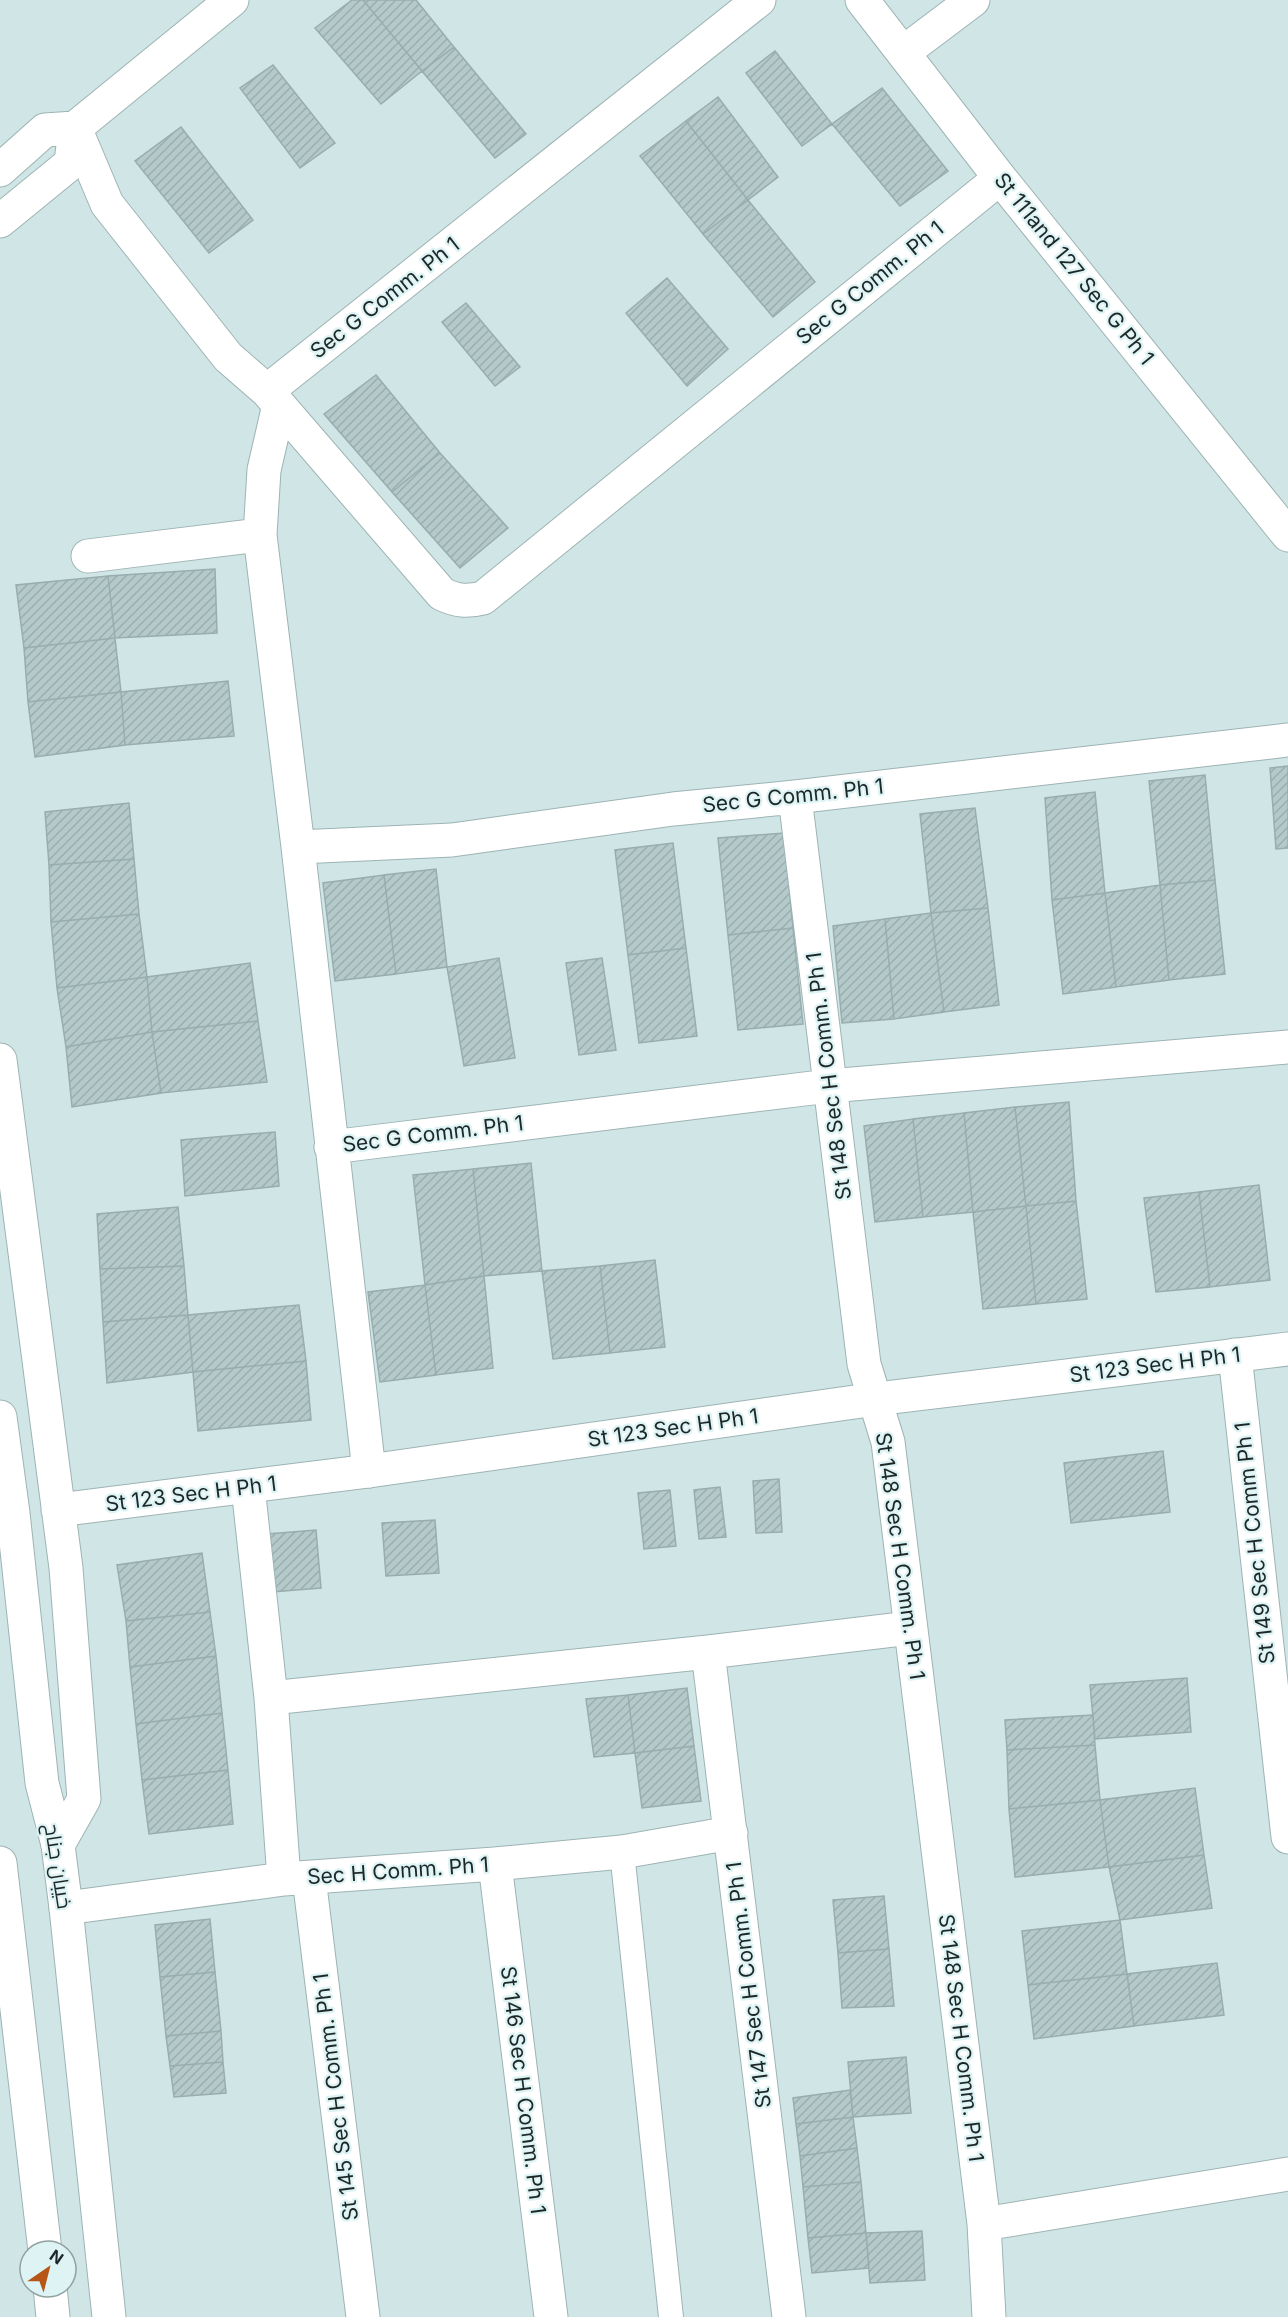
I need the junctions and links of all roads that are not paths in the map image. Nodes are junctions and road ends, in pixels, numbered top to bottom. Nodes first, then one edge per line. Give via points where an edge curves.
1 (232, 0) edge
2 (759, 0) edge
3 (862, 0) edge
4 (973, 0) edge
5 (904, 52) junction
6 (75, 128) junction
7 (0, 170) edge
8 (1000, 178) junction
9 (3, 226) edge
10 (273, 398) junction
11 (260, 535) junction
12 (1288, 535) edge
13 (88, 555) dead end
14 (1288, 740) edge
15 (795, 797) junction
16 (298, 847) junction
17 (1288, 1047) edge
18 (0, 1060) edge
19 (829, 1086) junction
20 (331, 1146) junction
21 (1288, 1350) edge
22 (1235, 1355) junction
23 (876, 1400) junction
24 (0, 1417) edge
25 (369, 1471) junction
26 (248, 1487) junction
27 (58, 1510) junction
28 (910, 1628) junction
29 (708, 1652) junction
30 (271, 1698) junction
31 (731, 1833) junction
32 (1288, 1838) edge
33 (58, 1845) junction
34 (622, 1852) junction
35 (0, 1863) edge
36 (495, 1864) junction
37 (297, 1878) junction
38 (66, 1908) junction
39 (1288, 2174) edge
40 (984, 2224) junction
41 (44, 2239) edge
42 (51, 2299) edge
43 (53, 2317) edge
44 (109, 2317) edge
45 (363, 2317) edge
46 (551, 2317) edge
47 (671, 2317) edge
48 (789, 2317) edge
49 (989, 2317) edge

1 - 6 street
2 - 10 street, Sec G Comm. Ph 1
3 - 5 street, St 111and 127 Sec G Ph 1
4 - 5 street
5 - 8 street, St 111and 127 Sec G Ph 1
6 - 7 street via 45,130
6 - 9 street via 71,163
6 - 10 street via 107,204 228,357
8 - 10 street, Sec G Comm. Ph 1 via 483,598 455,601 442,594
8 - 12 street, St 111and 127 Sec G Ph 1
10 - 11 street, Sec G Comm. Ph 1
11 - 13 street
11 - 16 street, Sec G Comm. Ph 1
14 - 15 street, Sec G Comm. Ph 1
15 - 16 street, Sec G Comm. Ph 1 via 673,809 452,840
15 - 19 street, St 148 Sec H Comm. Ph 1
16 - 20 street, Sec G Comm. Ph 1
17 - 19 street, Sec G Comm. Ph 1
18 - 27 street
19 - 20 street, Sec G Comm. Ph 1
19 - 23 street, St 148 Sec H Comm. Ph 1 via 864,1364
20 - 25 street, Sec G Comm. Ph 1
21 - 22 street, St 123 Sec H Ph 1
22 - 23 street, St 123 Sec H Ph 1
22 - 32 street, St 149 Sec H Comm Ph 1
23 - 25 street, St 123 Sec H Ph 1
23 - 28 street, St 148 Sec H Comm. Ph 1 via 888,1442
24 - 33 street, خیبان جناح via 42,1783
25 - 26 street, St 123 Sec H Ph 1
26 - 27 street, St 123 Sec H Ph 1
26 - 30 street, St 145 Sec H Comm. Ph 1
27 - 33 street via 84,1799
28 - 29 street
28 - 40 street, St 148 Sec H Comm. Ph 1
29 - 30 street
29 - 31 street, St 147 Sec H Comm. Ph 1
30 - 37 street, St 145 Sec H Comm. Ph 1
31 - 34 street, Sec H Comm. Ph 1
31 - 48 street, St 147 Sec H Comm. Ph 1
33 - 38 street, خیبان جناح
34 - 36 street, Sec H Comm. Ph 1
34 - 47 lane
35 - 41 street
36 - 37 street, Sec H Comm. Ph 1
36 - 46 street, St 146 Sec H Comm. Ph 1
37 - 38 street, Sec H Comm. Ph 1
37 - 45 street, St 145 Sec H Comm. Ph 1
38 - 44 street, خیبان جناح
39 - 40 street
40 - 49 street, St 148 Sec H Comm. Ph 1
42 - 43 street

